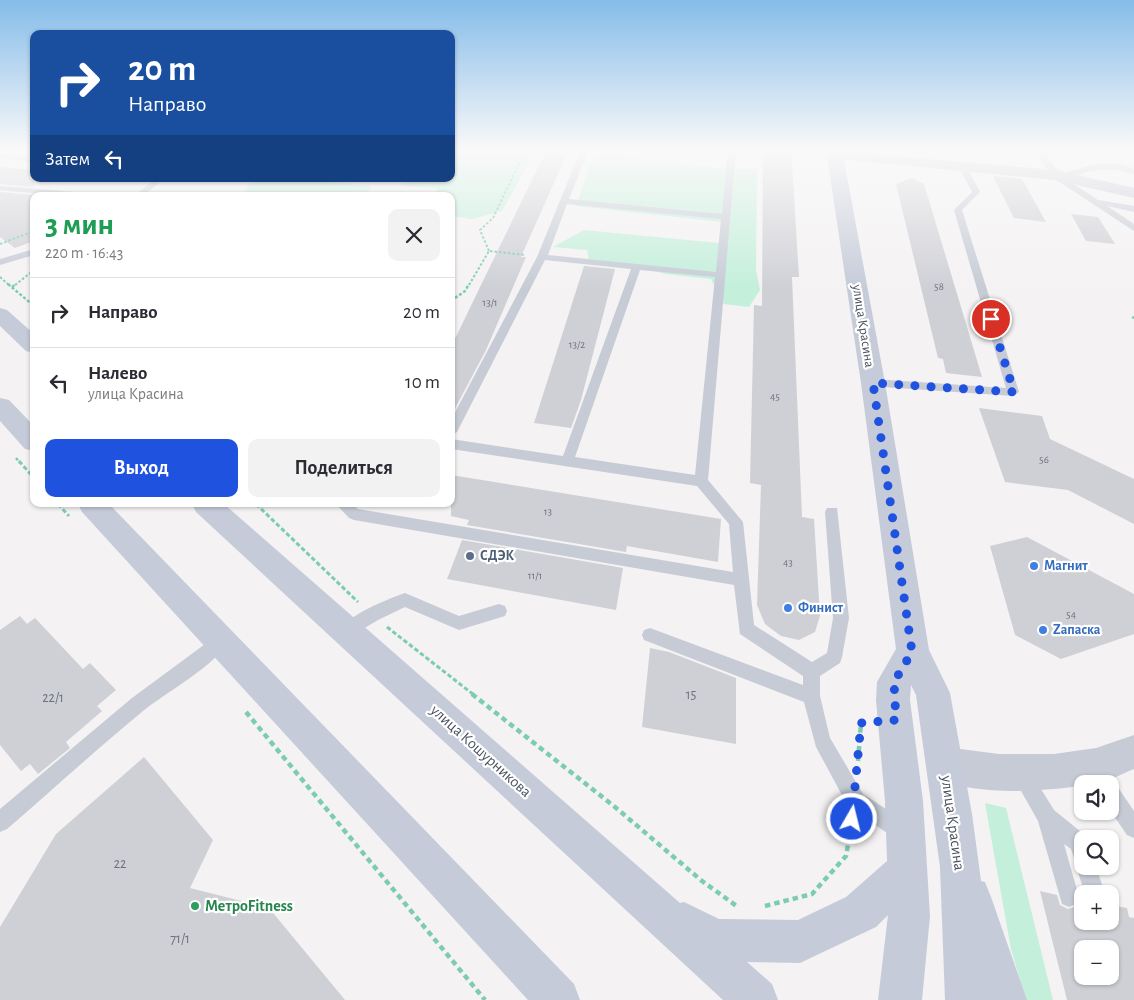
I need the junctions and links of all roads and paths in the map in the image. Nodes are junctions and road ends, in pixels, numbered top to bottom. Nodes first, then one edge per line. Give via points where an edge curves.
1 (503, 196) edge
2 (566, 196) edge
3 (727, 196) edge
4 (841, 196) edge
5 (972, 196) edge
6 (1086, 196) edge
7 (564, 201) junction
8 (1093, 201) junction
9 (1134, 209) edge
10 (725, 217) junction
11 (1134, 228) edge
12 (30, 233) edge
13 (0, 244) edge
14 (489, 251) junction
15 (30, 253) edge
16 (542, 257) junction
17 (0, 262) edge
18 (637, 266) junction
19 (30, 273) edge
20 (720, 275) junction
21 (0, 276) edge
22 (12, 287) junction
23 (455, 298) edge
24 (30, 303) edge
25 (0, 314) edge
26 (30, 342) edge
27 (873, 383) junction
28 (4, 417) edge
29 (455, 424) edge
30 (30, 439) edge
31 (455, 445) edge
32 (568, 460) junction
33 (701, 481) junction
34 (68, 507) edge
35 (210, 507) edge
36 (259, 507) edge
37 (346, 507) edge
38 (81, 511) edge
39 (832, 512) dead end
40 (741, 580) junction
41 (499, 611) dead end
42 (360, 623) junction
43 (650, 635) dead end
44 (220, 641) junction
45 (912, 652) junction
46 (812, 672) junction
47 (811, 696) junction
48 (244, 710) dead end
49 (896, 720) junction
50 (1134, 752) edge
51 (945, 765) junction
52 (1019, 773) junction
53 (1109, 775) edge
54 (1074, 778) edge
55 (856, 801) junction
56 (1119, 806) edge
57 (1047, 817) junction
58 (0, 822) edge
59 (1134, 828) edge
60 (1074, 839) edge
61 (906, 851) junction
62 (960, 867) junction
63 (1069, 897) dead end
64 (647, 902) junction
65 (755, 909) dead end
66 (745, 911) dead end
67 (551, 996) edge
68 (485, 1000) edge
69 (756, 1000) edge
70 (900, 1000) edge
71 (966, 1000) edge
72 (1005, 1000) edge

1 - 14 path via 494,218 480,230
2 - 7 lane
3 - 10 lane
4 - 27 main road, улица Красина
5 - 27 lane via 958,210 1014,392
6 - 8 lane
7 - 10 lane
7 - 16 lane
8 - 9 lane
8 - 11 lane
10 - 20 lane
12 - 13 path
14 - 16 path
14 - 23 path via 465,291
15 - 17 lane
16 - 18 lane
16 - 29 lane
18 - 20 lane
18 - 32 lane
19 - 22 path
20 - 33 lane
21 - 22 path
22 - 24 path
25 - 26 main road
27 - 45 main road, улица Красина
28 - 30 main road
31 - 32 lane
32 - 33 lane
33 - 40 lane via 736,522
34 - 38 path
35 - 42 main road, улица Кошурникова
36 - 42 path
37 - 40 lane via 354,514
38 - 44 main road
39 - 46 lane via 841,618 834,657
40 - 46 lane via 746,629
41 - 42 lane via 459,623 405,600
42 - 64 main road, улица Кошурникова
42 - 66 path via 615,807 702,882
43 - 47 lane
44 - 58 lane via 201,659 138,704
44 - 67 main road
45 - 49 main road via 894,682
45 - 51 main road, улица Красина via 933,693
46 - 47 lane
47 - 55 lane via 822,741
48 - 68 path
49 - 55 path via 861,723
49 - 61 main road
50 - 53 street
51 - 52 street via 976,772
51 - 62 main road, улица Красина
52 - 54 street
52 - 57 lane
55 - 61 lane
55 - 65 path via 846,856 812,894
56 - 59 lane
57 - 60 lane
57 - 63 lane
61 - 64 main road via 861,912 800,942 716,940
61 - 70 main road via 910,916
62 - 71 main road, улица Красина
62 - 72 main road
64 - 69 main road, улица Кошурникова

